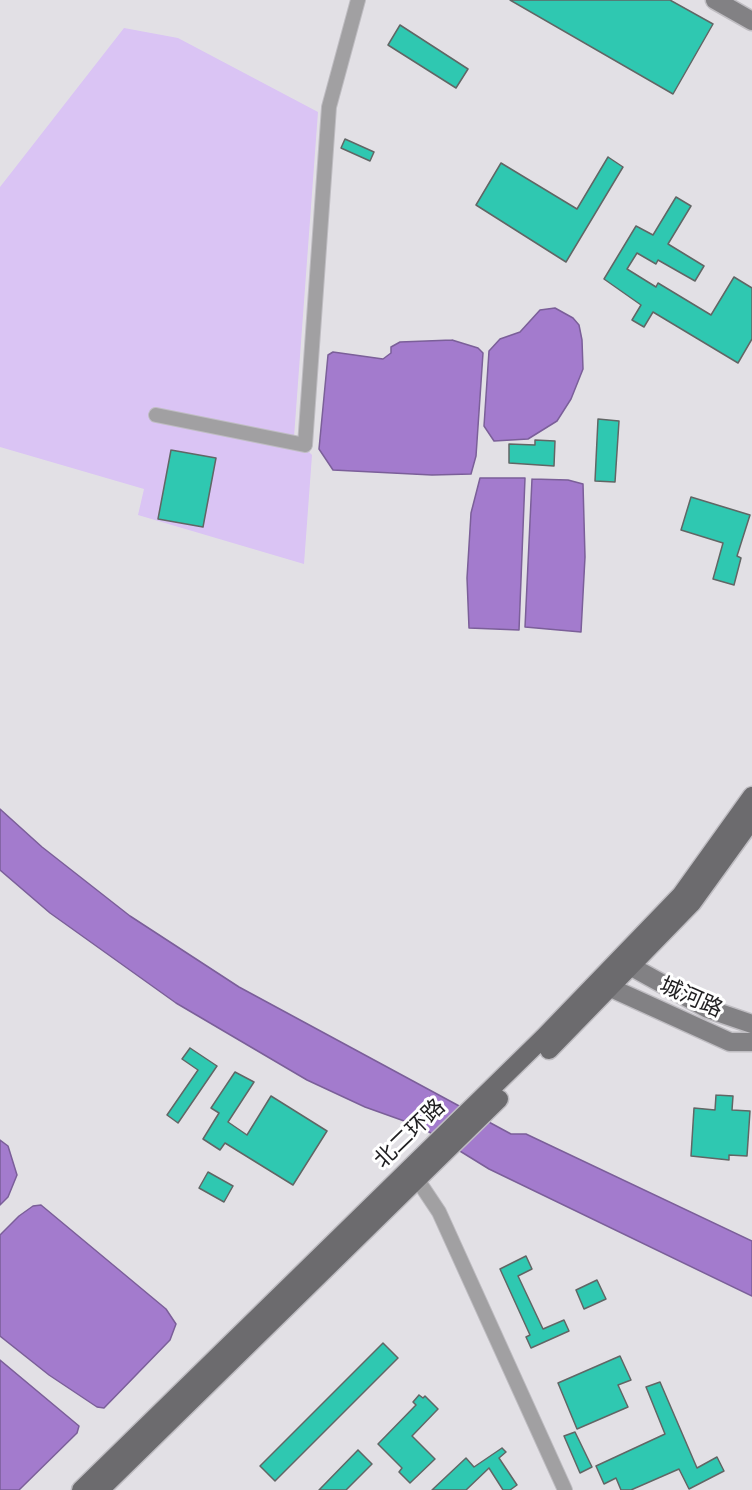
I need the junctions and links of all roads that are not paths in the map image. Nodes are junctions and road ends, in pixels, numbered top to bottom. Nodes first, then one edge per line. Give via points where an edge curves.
1 (358, 0) edge
2 (715, 0) edge
3 (752, 21) edge
4 (156, 415) dead end
5 (752, 796) edge
6 (752, 820) edge
7 (632, 967) junction
8 (611, 988) junction
9 (752, 1024) edge
10 (752, 1042) edge
11 (485, 1103) junction
12 (428, 1159) junction
13 (417, 1179) junction
14 (81, 1490) edge
15 (100, 1490) edge
16 (565, 1490) edge

1 - 4 street via 329,107 305,445
2 - 3 main road
5 - 11 main road, 北二环路 via 681,895
6 - 7 main road, 北二环路 via 692,903
7 - 8 main road, 北二环路
7 - 9 main road, 城河路 via 708,1009
8 - 10 main road, 城河路 via 730,1042
8 - 11 main road, 北二环路
11 - 12 main road, 北二环路
12 - 13 main road, 北二环路
12 - 14 main road, 北二环路
13 - 15 main road, 北二环路
13 - 16 street via 439,1212

